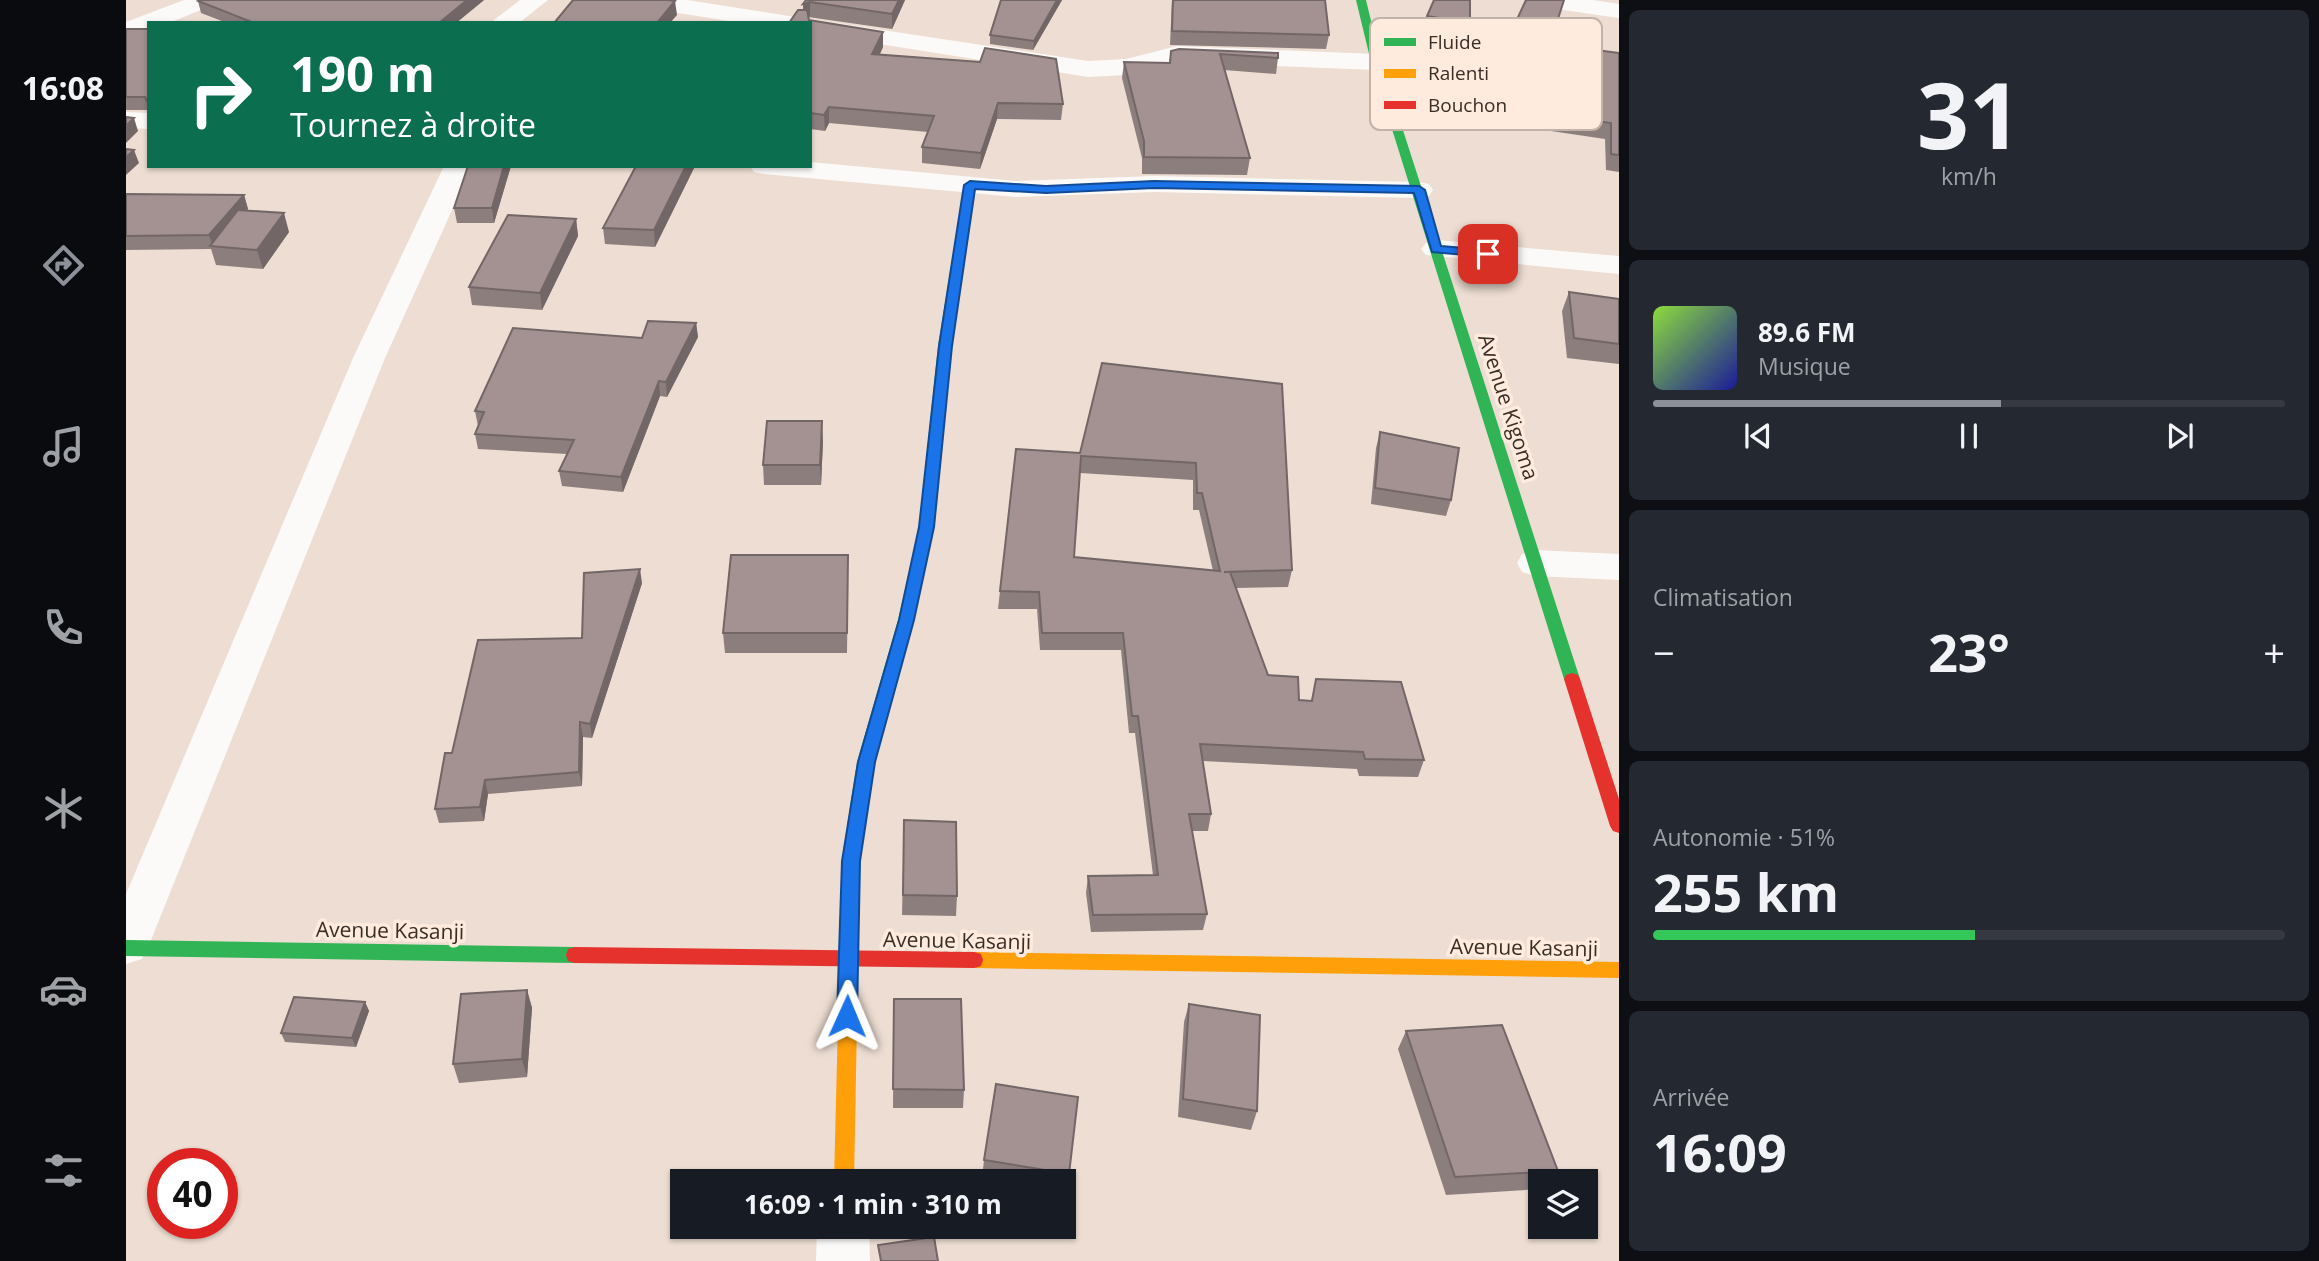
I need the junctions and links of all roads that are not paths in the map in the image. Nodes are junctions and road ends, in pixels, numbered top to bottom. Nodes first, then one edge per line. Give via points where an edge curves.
1 (205, 0) edge
2 (536, 0) edge
3 (641, 0) edge
4 (1361, 0) edge
5 (1543, 0) edge
6 (1584, 3) edge
7 (1619, 11) edge
8 (151, 21) edge
9 (505, 21) edge
10 (776, 21) edge
11 (147, 23) edge
12 (812, 26) edge
13 (126, 31) edge
14 (1370, 37) edge
15 (1370, 62) edge
16 (126, 120) edge
17 (147, 121) edge
18 (1399, 130) edge
19 (457, 168) edge
20 (786, 168) edge
21 (970, 185) junction
22 (1419, 190) junction
23 (1436, 249) junction
24 (1619, 265) edge
25 (1535, 563) junction
26 (1619, 567) edge
27 (1619, 827) edge
28 (126, 946) edge
29 (848, 961) junction
30 (1619, 970) edge
31 (844, 1169) edge
32 (843, 1239) edge
33 (843, 1261) edge

1 - 8 street
2 - 9 street
3 - 10 street
4 - 14 street, Avenue Kigoma
5 - 6 street
6 - 7 street
11 - 13 street
12 - 15 street via 1088,69 1126,67 1177,54
16 - 17 street
18 - 22 street, Avenue Kigoma
19 - 28 street via 374,346
20 - 21 street
21 - 22 street
21 - 29 street via 945,346 926,527 864,774 851,861
22 - 23 street, Avenue Kigoma
23 - 24 street
23 - 25 street, Avenue Kigoma
25 - 26 street
25 - 27 street, Avenue Kigoma
28 - 29 street, Avenue Kasanji
29 - 30 street, Avenue Kasanji
29 - 31 street
32 - 33 street

